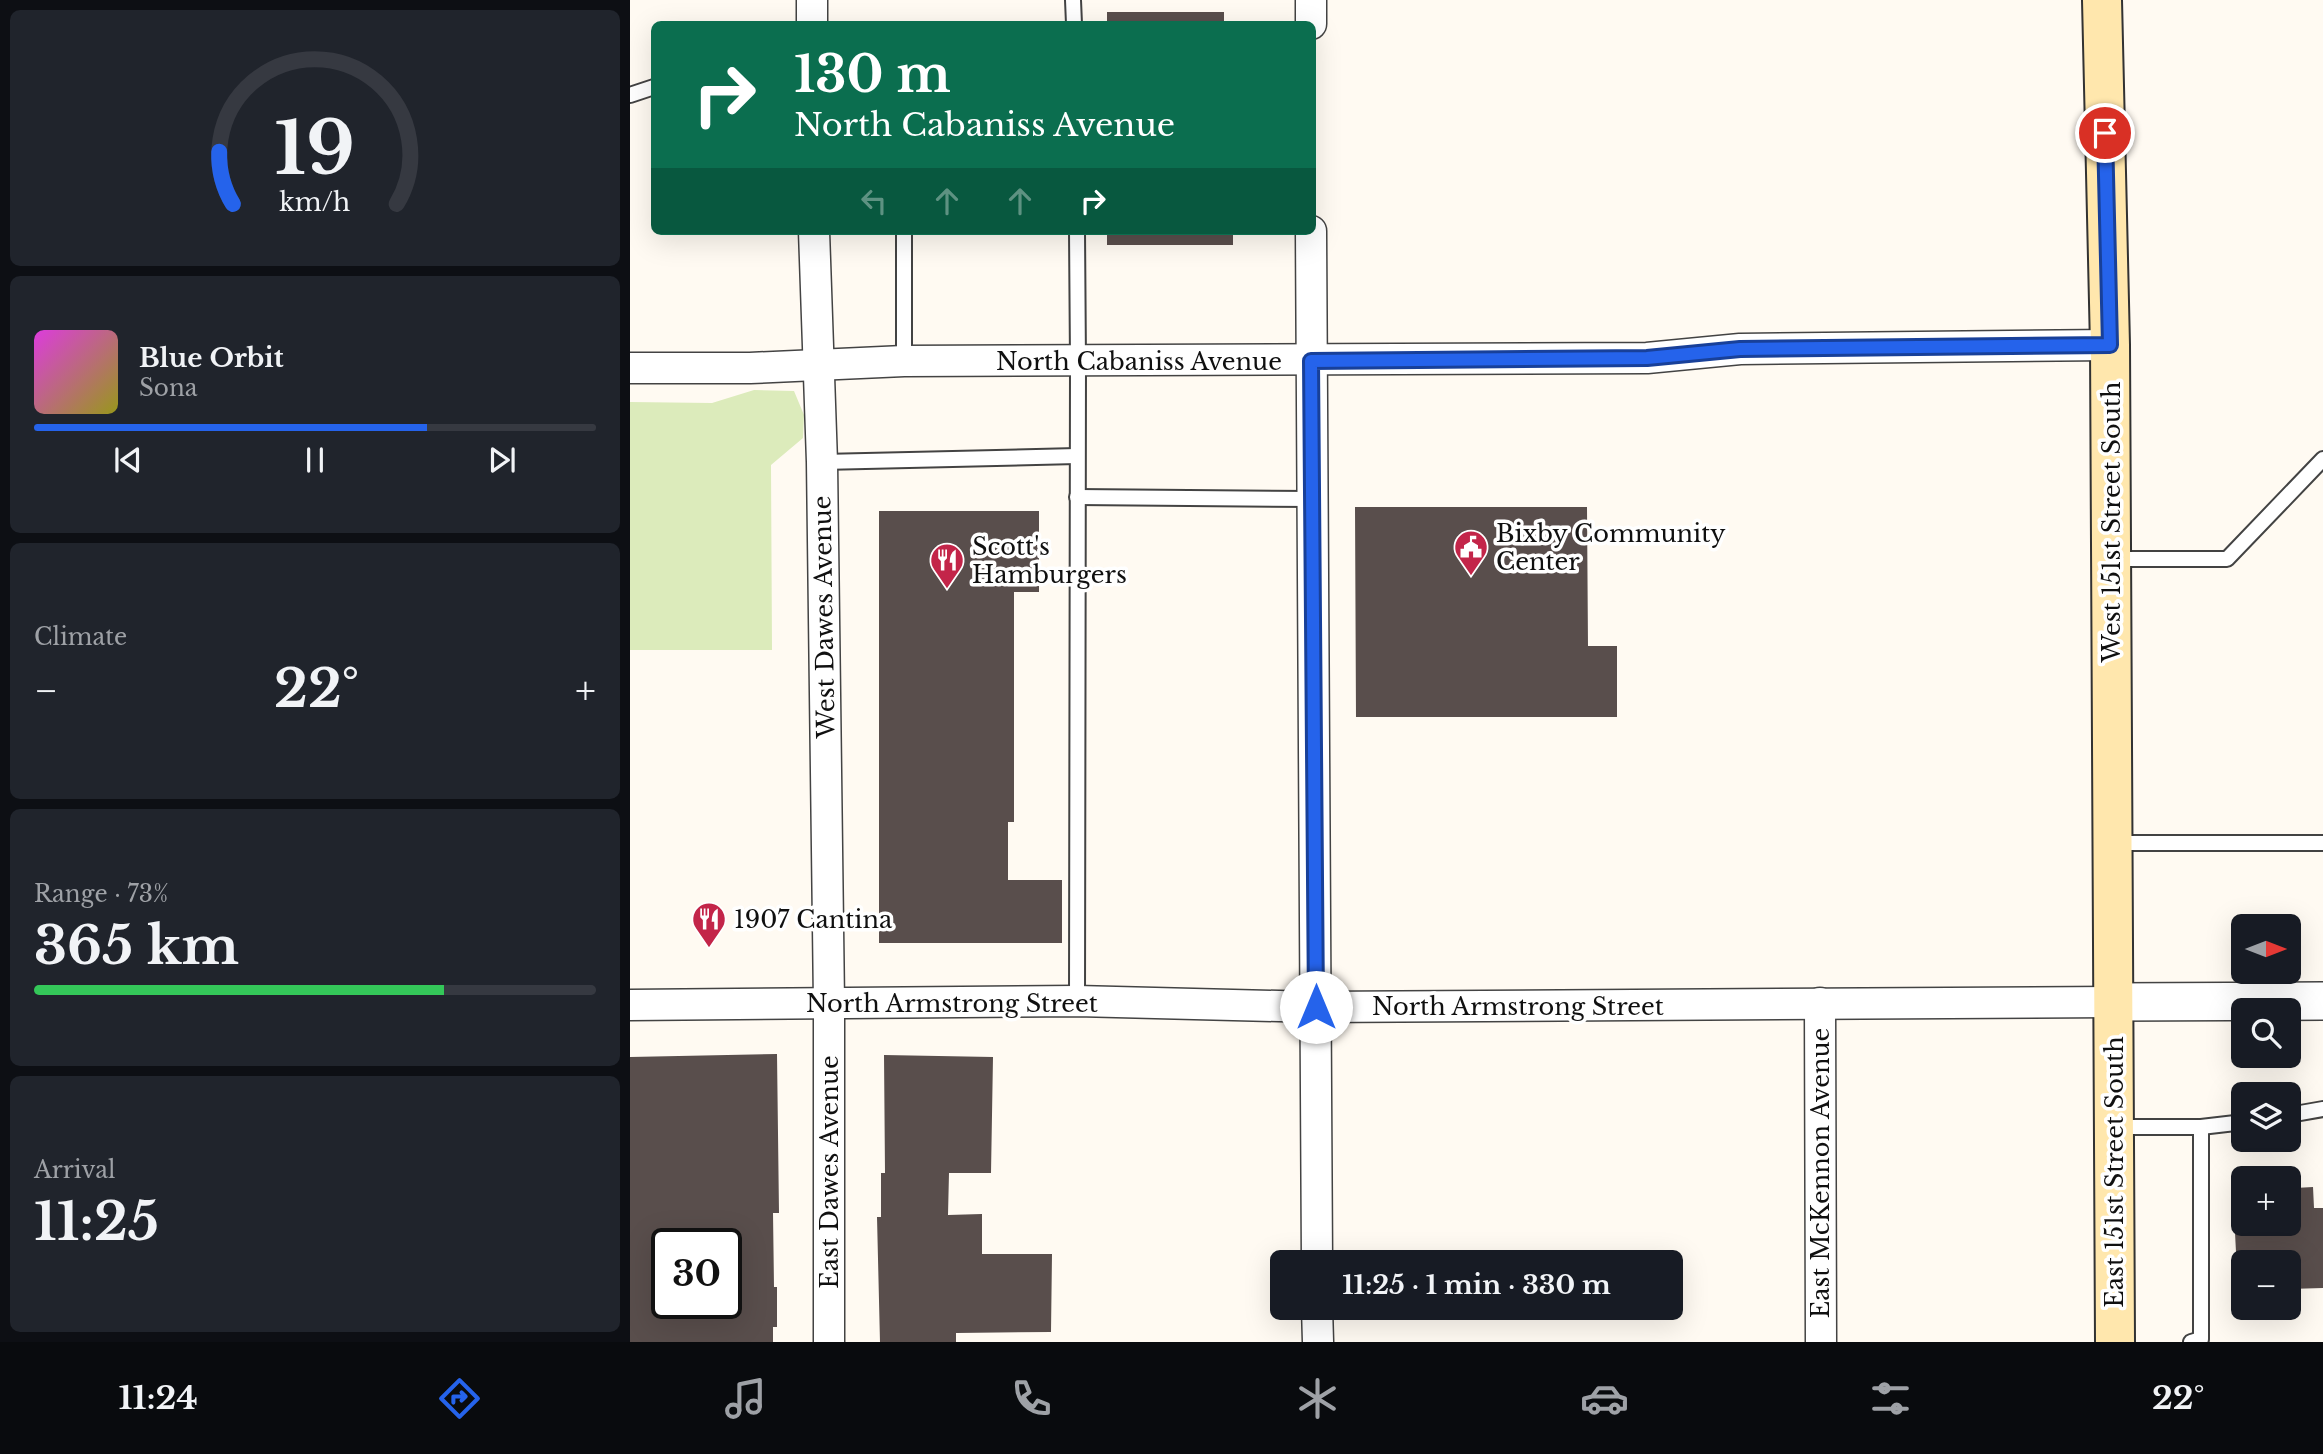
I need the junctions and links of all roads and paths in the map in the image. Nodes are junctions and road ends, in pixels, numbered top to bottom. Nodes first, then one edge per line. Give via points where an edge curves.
1 (812, 0) edge
2 (1073, 0) edge
3 (1311, 0) edge
4 (2102, 0) edge
5 (812, 21) edge
6 (1074, 21) edge
7 (1311, 21) edge
8 (651, 88) edge
9 (630, 95) edge
10 (814, 235) edge
11 (904, 235) edge
12 (1077, 235) edge
13 (1311, 235) edge
14 (2110, 345) junction
15 (904, 361) junction
16 (1311, 361) junction
17 (1079, 362) junction
18 (820, 366) junction
19 (630, 368) edge
20 (1077, 456) junction
21 (2323, 459) edge
22 (822, 462) junction
23 (1077, 497) junction
24 (1312, 499) junction
25 (2111, 559) junction
26 (2112, 843) junction
27 (2323, 843) edge
28 (1077, 1001) junction
29 (2323, 1001) edge
30 (2113, 1002) junction
31 (830, 1003) junction
32 (1820, 1003) junction
33 (630, 1005) edge
34 (1316, 1007) junction
35 (2323, 1109) edge
36 (2301, 1113) edge
37 (2231, 1124) edge
38 (2113, 1127) junction
39 (2201, 1127) junction
40 (1317, 1250) edge
41 (1317, 1320) edge
42 (829, 1342) edge
43 (1318, 1342) edge
44 (1821, 1342) edge
45 (2115, 1342) edge
46 (2191, 1342) edge

1 - 5 street
2 - 6 lane
3 - 7 street
4 - 14 main road, West 151st Street South
8 - 9 lane
10 - 18 street, West Dawes Avenue
11 - 15 lane
12 - 17 lane
13 - 16 street
14 - 16 street, North Cabaniss Avenue via 1740,349 1647,358
14 - 25 main road, West 151st Street South
15 - 17 street, North Cabaniss Avenue
15 - 18 street, North Cabaniss Avenue
16 - 17 street, North Cabaniss Avenue
16 - 24 street
17 - 20 lane
18 - 19 street, North Cabaniss Avenue
18 - 22 street, West Dawes Avenue
20 - 22 lane
20 - 23 lane
21 - 25 lane via 2227,559
22 - 31 street, West Dawes Avenue
23 - 24 lane
23 - 28 lane
24 - 34 street
25 - 26 main road, West 151st Street South
26 - 27 lane
26 - 30 main road, West 151st Street South
28 - 31 street, North Armstrong Street
28 - 34 street, North Armstrong Street
29 - 30 street, North Armstrong Street
30 - 32 street, North Armstrong Street
30 - 38 main road, East 151st Street South
31 - 33 street, North Armstrong Street
31 - 42 street, East Dawes Avenue
32 - 34 street, North Armstrong Street
32 - 44 street, East McKennon Avenue
34 - 40 street
35 - 36 lane
37 - 39 lane
38 - 39 lane
38 - 45 main road, East 151st Street South
39 - 46 lane via 2201,1339
41 - 43 street

